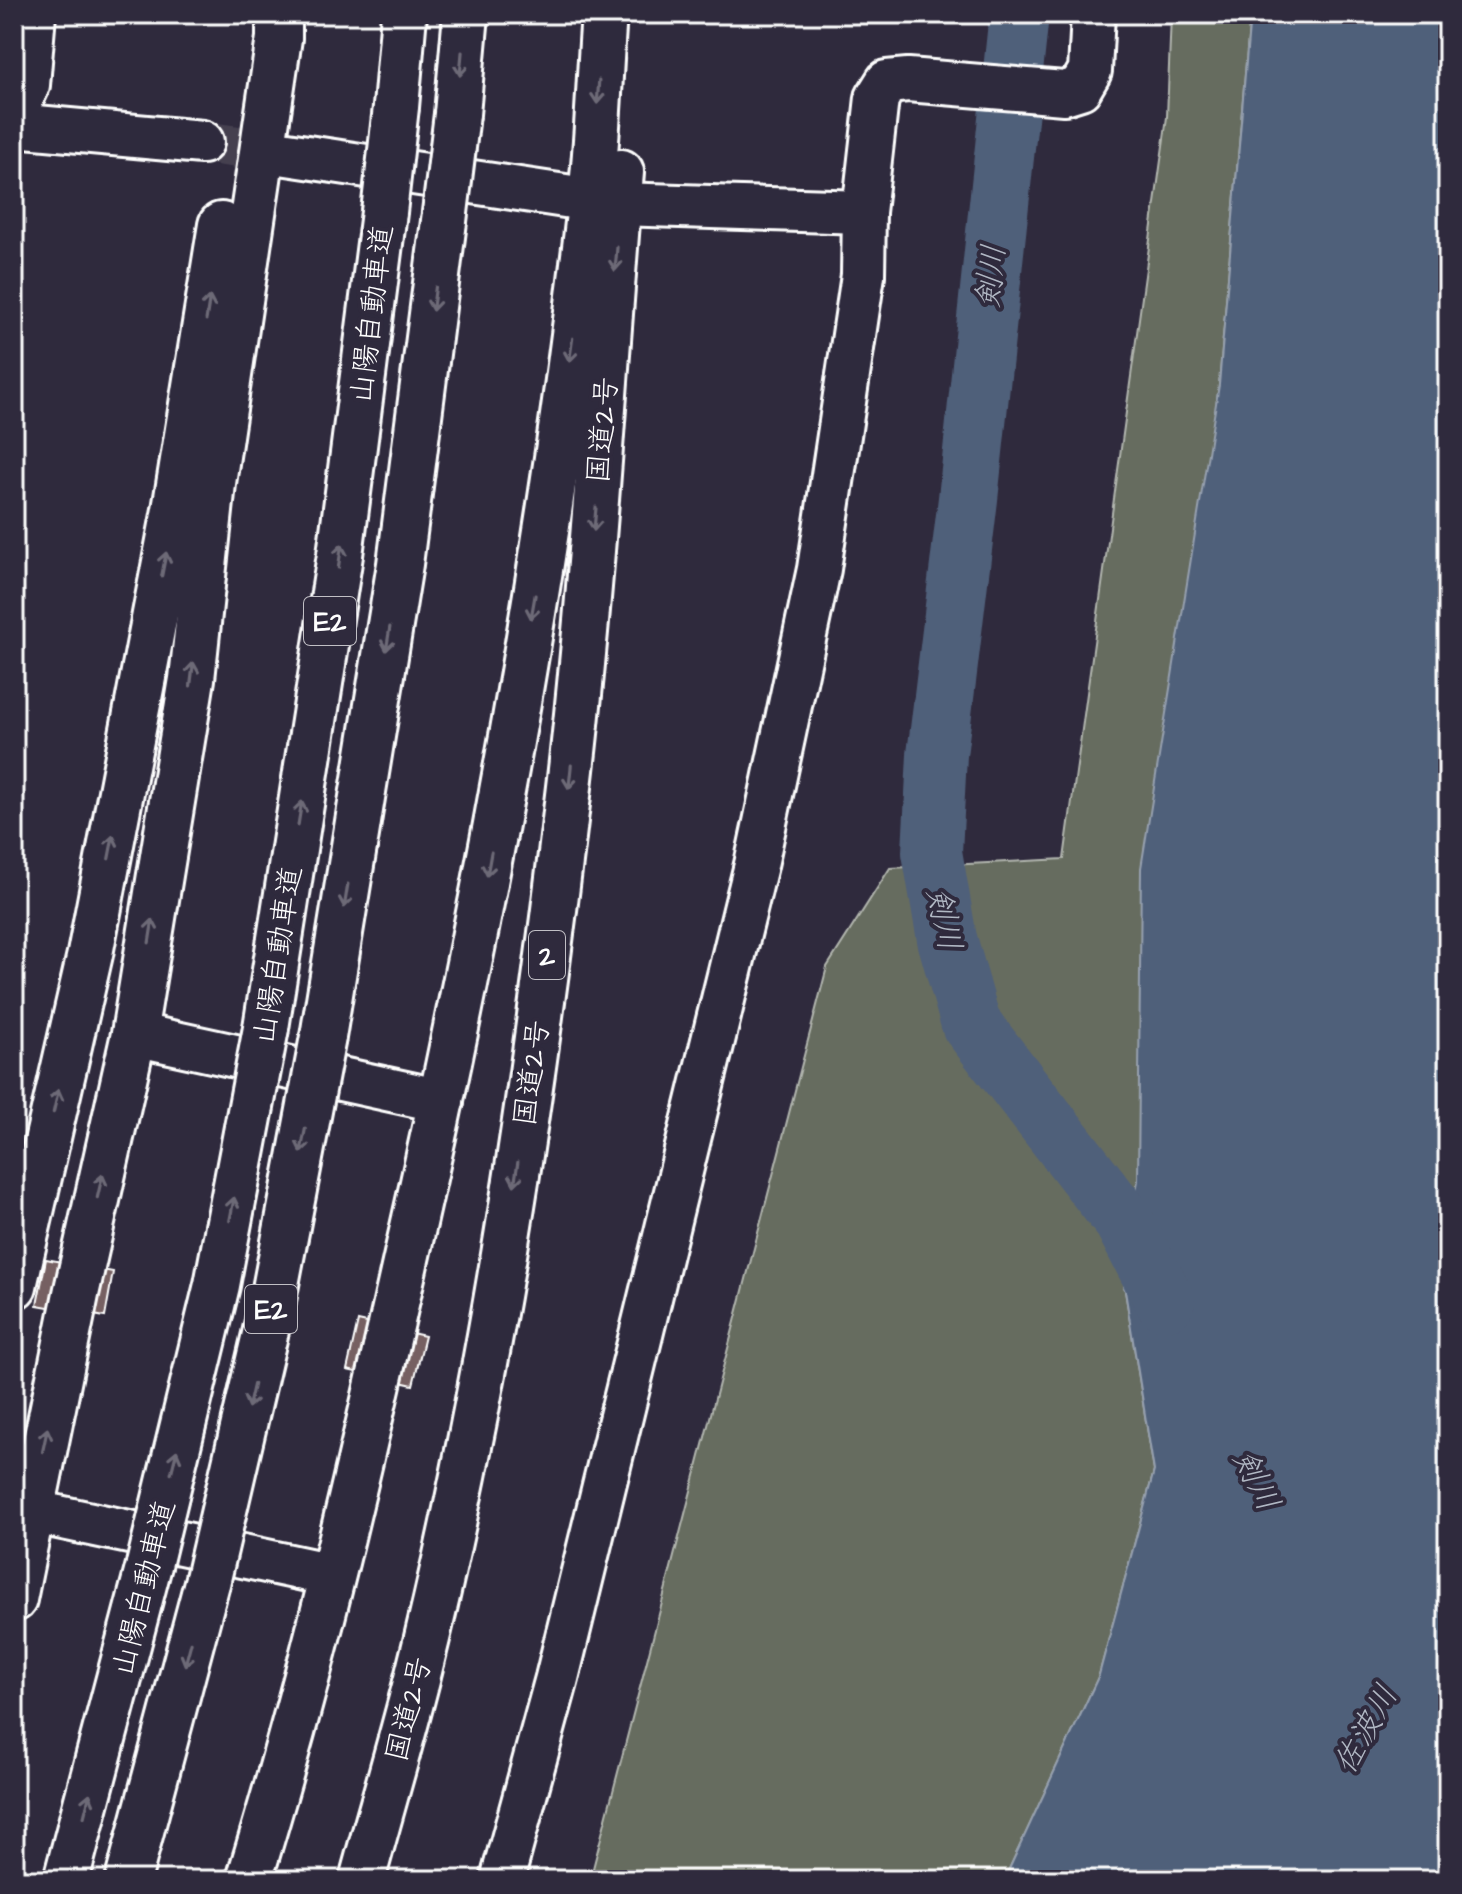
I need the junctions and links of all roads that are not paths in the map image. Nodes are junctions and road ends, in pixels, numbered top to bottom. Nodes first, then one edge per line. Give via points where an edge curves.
1 (34, 14) edge
2 (255, 14) edge
3 (279, 14) edge
4 (404, 14) edge
5 (466, 14) edge
6 (604, 14) edge
7 (632, 14) edge
8 (1093, 14) edge
9 (14, 115) edge
10 (14, 125) edge
11 (202, 142) tunnel mouth
12 (274, 152) tunnel mouth
13 (605, 202) junction
14 (864, 212) junction
15 (134, 1034) junction
16 (442, 1101) junction
17 (14, 1286) edge
18 (30, 1511) junction
19 (332, 1575) junction
20 (14, 1599) edge
21 (66, 1880) edge
22 (128, 1880) edge
23 (249, 1880) edge
24 (362, 1880) edge
25 (502, 1880) edge

1 - 9 street via 28,85
17 -> 2 highway via 90,954 169,541
15 -> 3 highway via 192,679 213,483
21 -> 4 highway, 山陽自動車道 / E2, bridge via 217,1285 266,1028 340,555
5 -> 22 highway, 山陽自動車道 / E2, bridge via 400,564 323,1037 273,1300 208,1579
6 -> 13 highway
7 - 13 highway, 国道2号 / 2
8 - 14 street via 1090,71 1080,88 1064,93 887,82 877,98
10 - 11 street
12 - 13 street
13 - 14 street
13 -> 16 highway via 471,966
13 -> 24 highway, 国道2号 / 2 via 596,509 539,1020 465,1459 417,1677
14 - 25 street via 863,275 819,569 756,865 557,1678
15 - 16 street
18 -> 15 highway
16 - 19 highway
18 - 19 street
18 - 20 highway
19 - 23 highway

